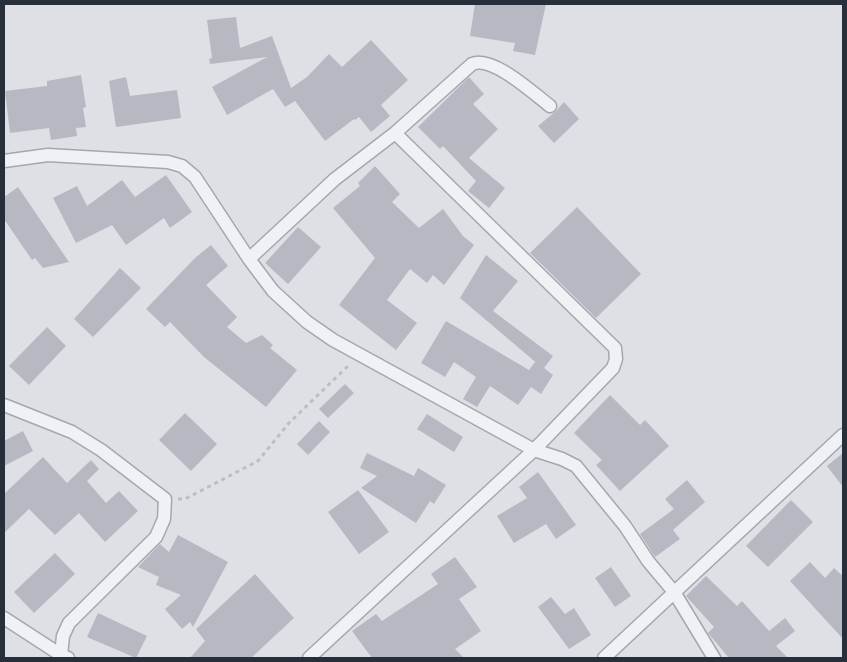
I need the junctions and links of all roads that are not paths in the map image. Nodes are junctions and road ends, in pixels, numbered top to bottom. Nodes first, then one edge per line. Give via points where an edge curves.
1 (550, 106) dead end
2 (395, 133) junction
3 (4, 161) edge
4 (249, 260) junction
5 (4, 405) edge
6 (843, 435) edge
7 (534, 450) junction
8 (674, 592) junction
9 (4, 618) edge
10 (64, 657) edge
11 (309, 658) edge
12 (604, 658) edge
13 (714, 658) edge

1 - 2 street via 509,75 485,62 478,62
2 - 4 street via 335,179
2 - 7 street via 614,348 616,359 613,368
3 - 4 street via 48,155 168,162 182,166 195,177
4 - 7 street via 273,291 306,322
5 - 10 street via 72,432 165,499 164,519 156,537 69,623 63,636
6 - 8 street
7 - 8 street via 576,466 626,526 648,561
7 - 11 street
8 - 12 street
8 - 13 street
9 - 10 street

